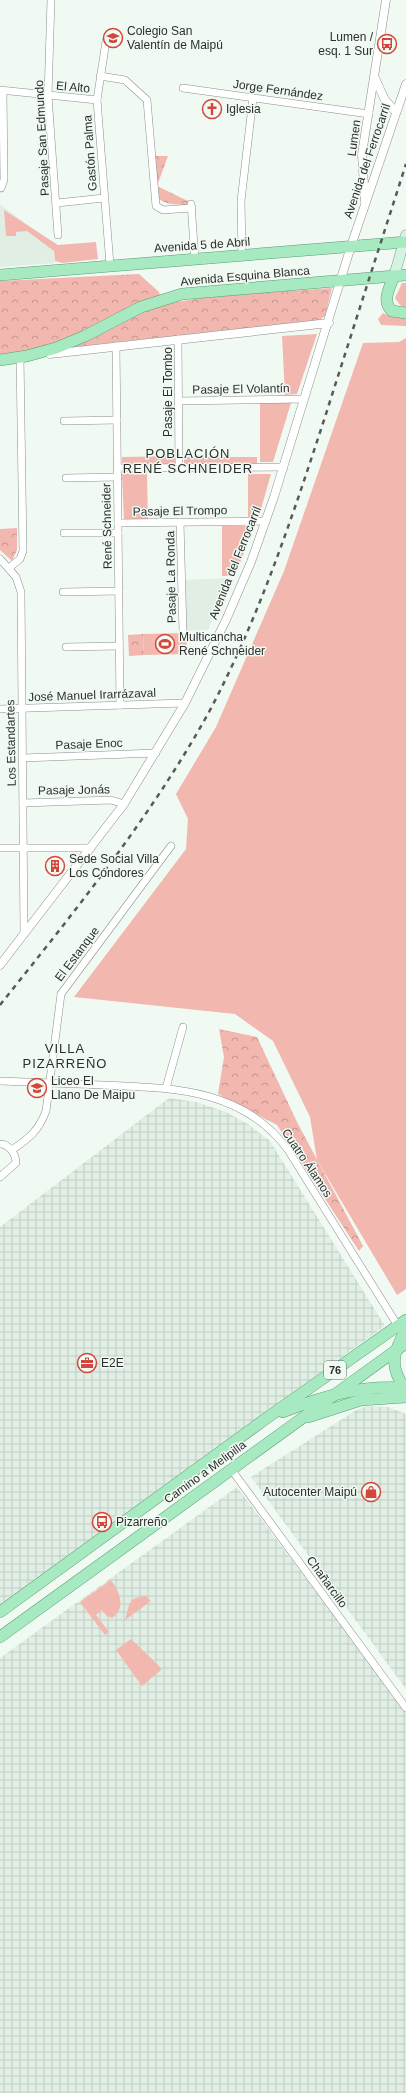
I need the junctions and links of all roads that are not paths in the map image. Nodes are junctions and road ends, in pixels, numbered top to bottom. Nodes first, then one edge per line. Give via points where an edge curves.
1 (51, 0) edge
2 (386, 0) edge
3 (106, 40) dead end
4 (100, 76) junction
5 (375, 76) junction
6 (406, 84) edge
7 (183, 88) dead end
8 (2, 91) edge
9 (48, 96) junction
10 (253, 98) junction
11 (97, 100) junction
12 (396, 112) junction
13 (369, 114) junction
14 (1, 188) dead end
15 (104, 198) junction
16 (57, 203) junction
17 (366, 204) junction
18 (58, 235) dead end
19 (405, 240) edge
20 (351, 246) junction
21 (242, 255) junction
22 (195, 259) junction
23 (110, 265) junction
24 (0, 275) edge
25 (406, 275) edge
26 (394, 276) junction
27 (342, 280) junction
28 (406, 313) edge
29 (329, 323) junction
30 (178, 339) junction
31 (116, 346) junction
32 (23, 357) junction
33 (0, 360) edge
34 (304, 399) junction
35 (179, 401) junction
36 (64, 420) dead end
37 (117, 420) junction
38 (284, 467) junction
39 (118, 468) junction
40 (179, 468) junction
41 (118, 477) junction
42 (66, 478) dead end
43 (266, 521) junction
44 (180, 522) junction
45 (118, 523) junction
46 (118, 533) junction
47 (64, 534) dead end
48 (0, 559) edge
49 (9, 568) junction
50 (119, 591) junction
51 (63, 592) dead end
52 (183, 632) dead end
53 (119, 646) junction
54 (66, 647) dead end
55 (185, 703) junction
56 (120, 705) junction
57 (22, 709) junction
58 (0, 710) edge
59 (156, 753) junction
60 (22, 758) junction
61 (23, 803) junction
62 (124, 804) junction
63 (171, 846) dead end
64 (0, 848) edge
65 (23, 848) junction
66 (92, 848) junction
67 (24, 933) junction
68 (0, 965) edge
69 (183, 1027) dead end
70 (0, 1081) edge
71 (51, 1083) junction
72 (166, 1088) junction
73 (0, 1144) edge
74 (12, 1150) junction
75 (0, 1177) edge
76 (403, 1325) edge
77 (401, 1347) edge
78 (406, 1388) edge
79 (334, 1394) junction
80 (264, 1420) junction
81 (298, 1420) junction
82 (231, 1469) junction
83 (0, 1612) edge
84 (0, 1637) edge
85 (406, 1708) edge

1 - 9 street, Pasaje San Edmundo
2 - 5 street, Lumen
3 - 4 street, Gastón Palma
4 - 11 street, Gastón Palma
4 - 22 street via 125,80 147,100 156,206 163,210 192,206
5 - 12 street via 385,100
5 - 13 street, Lumen
6 - 12 street, Avenida del Ferrocarril
7 - 10 street, Jorge Fernández
8 - 9 street, El Alto
8 - 14 street via 4,180
9 - 11 street, El Alto
9 - 16 street, Pasaje San Edmundo
10 - 13 street, Jorge Fernández
10 - 21 street via 241,201
11 - 15 street, Gastón Palma
12 - 17 street, Avenida del Ferrocarril
13 - 17 street, Lumen via 362,161
15 - 16 street, Pasaje San Edmundo
15 - 23 street, Gastón Palma
16 - 18 street, Pasaje San Edmundo
17 - 20 street, Avenida del Ferrocarril
19 - 20 main road, Avenida 5 de Abril
19 - 26 main road
20 - 21 main road, Avenida 5 de Abril
20 - 27 street
21 - 22 main road, Avenida 5 de Abril
22 - 23 main road, Avenida 5 de Abril
23 - 24 main road, Avenida 5 de Abril
25 - 26 main road, Avenida Esquina Blanca
26 - 27 main road, Avenida Esquina Blanca
26 - 28 main road via 386,304 392,311
27 - 29 street, Avenida del Ferrocarril
27 - 32 main road, Avenida Esquina Blanca via 182,294 142,307 71,343
29 - 30 street, Avenida Esquina Blanca
29 - 34 street, Avenida del Ferrocarril
30 - 31 street, Avenida Esquina Blanca
30 - 35 street, Pasaje El Tombo
31 - 32 street, Avenida Esquina Blanca
31 - 37 street, René Schneider
32 - 33 main road, Avenida Esquina Blanca
32 - 49 street via 23,552 20,559
34 - 35 street, Pasaje El Volantín
34 - 38 street, Avenida del Ferrocarril
35 - 40 street, Pasaje El Tombo
36 - 37 street
37 - 39 street, René Schneider
38 - 40 street
38 - 43 street, Avenida del Ferrocarril
39 - 40 street
39 - 41 street, René Schneider
41 - 42 street
41 - 45 street, René Schneider
43 - 44 street, Pasaje El Trompo
43 - 55 street, Avenida del Ferrocarril via 226,620
44 - 45 street, Pasaje El Trompo
44 - 52 street, Pasaje La Ronda
45 - 46 street, René Schneider
46 - 47 street
46 - 50 street, René Schneider
48 - 49 street, Los Estandartes
49 - 57 street, Los Estandartes via 16,577 20,592
50 - 51 street
50 - 53 street, René Schneider
53 - 54 street
53 - 56 street, René Schneider
55 - 56 street, José Manuel Irarrázaval
55 - 59 street, Avenida del Ferrocarril
56 - 57 street, José Manuel Irarrázaval
57 - 58 street, José Manuel Irarrázaval
57 - 60 street, Los Estandartes
59 - 60 street, Pasaje Enoc
59 - 62 street, Avenida del Ferrocarril
60 - 61 street, Los Estandartes
61 - 62 street, Pasaje Jonás via 111,800
61 - 65 street, Los Estandartes
62 - 66 street, Avenida del Ferrocarril
63 - 71 street, El Estanque via 60,994
64 - 65 street
65 - 66 street
65 - 67 street, Los Estandartes
66 - 67 street, Avenida del Ferrocarril
67 - 68 street, Avenida del Ferrocarril
69 - 72 street
70 - 71 street, Cuatro Álamos
71 - 72 street, Cuatro Álamos
71 - 74 street, El Estanque via 42,1123 32,1137
72 - 76 street, Cuatro Álamos via 205,1095 230,1104 255,1117 273,1132 296,1162
73 - 74 street via 5,1144
74 - 75 street via 16,1163
76 - 77 main road
76 - 80 main road, Camino a Melipilla / 76
77 - 78 main road via 396,1373
77 - 79 main road, Camino a Melipilla / 76
78 - 79 main road via 363,1388
78 - 81 main road
79 - 80 main road
79 - 81 main road, Camino a Melipilla / 76
80 - 83 main road, Camino a Melipilla / 76
81 - 82 main road, Camino a Melipilla / 76
82 - 84 main road, Camino a Melipilla / 76
82 - 85 street, Chañarcillo

